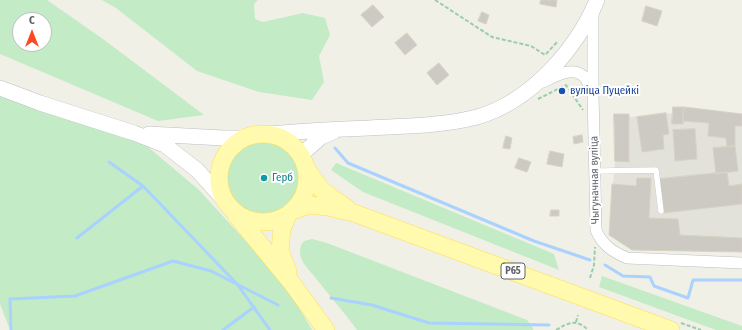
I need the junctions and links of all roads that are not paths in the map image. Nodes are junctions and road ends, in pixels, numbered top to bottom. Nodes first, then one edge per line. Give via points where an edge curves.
1 (595, 6) edge
2 (0, 88) edge
3 (593, 93) junction
4 (533, 94) junction
5 (339, 129) junction
6 (134, 133) junction
7 (269, 134) junction
8 (244, 138) junction
9 (304, 161) junction
10 (595, 172) junction
11 (227, 204) junction
12 (661, 211) dead end
13 (354, 213) junction
14 (291, 214) junction
15 (742, 263) edge
16 (291, 282) junction
17 (675, 326) edge
18 (326, 330) edge

1 - 3 street, Чыгуначная вуліца
1 - 4 main road via 578,35
2 - 6 main road
3 - 4 street via 585,78 574,72 559,74
3 - 10 street, Чыгуначная вуліца
4 - 5 main road via 478,116 456,121
5 - 7 main road
5 - 9 main road via 320,137
6 - 8 main road
6 - 11 main road via 165,146 198,170
7 - 8 main road, Р65 via 256,134
7 - 9 main road, Р65 via 282,137 293,144
8 - 11 main road, Р65 via 234,145 220,165 220,190
9 - 13 main road, Р65 via 321,189
9 - 14 main road, Р65 via 305,190 302,201
10 - 12 lane via 656,170
10 - 15 street, Чыгуначная вуліца via 596,230 598,237 615,252 627,258
11 - 14 main road, Р65 via 238,216 262,223 275,222
11 - 16 main road, Р65
13 - 14 main road, Р65 via 309,205
13 - 17 main road, Р65
14 - 16 main road, Р65 via 282,229 280,250
16 - 18 main road, Р65

